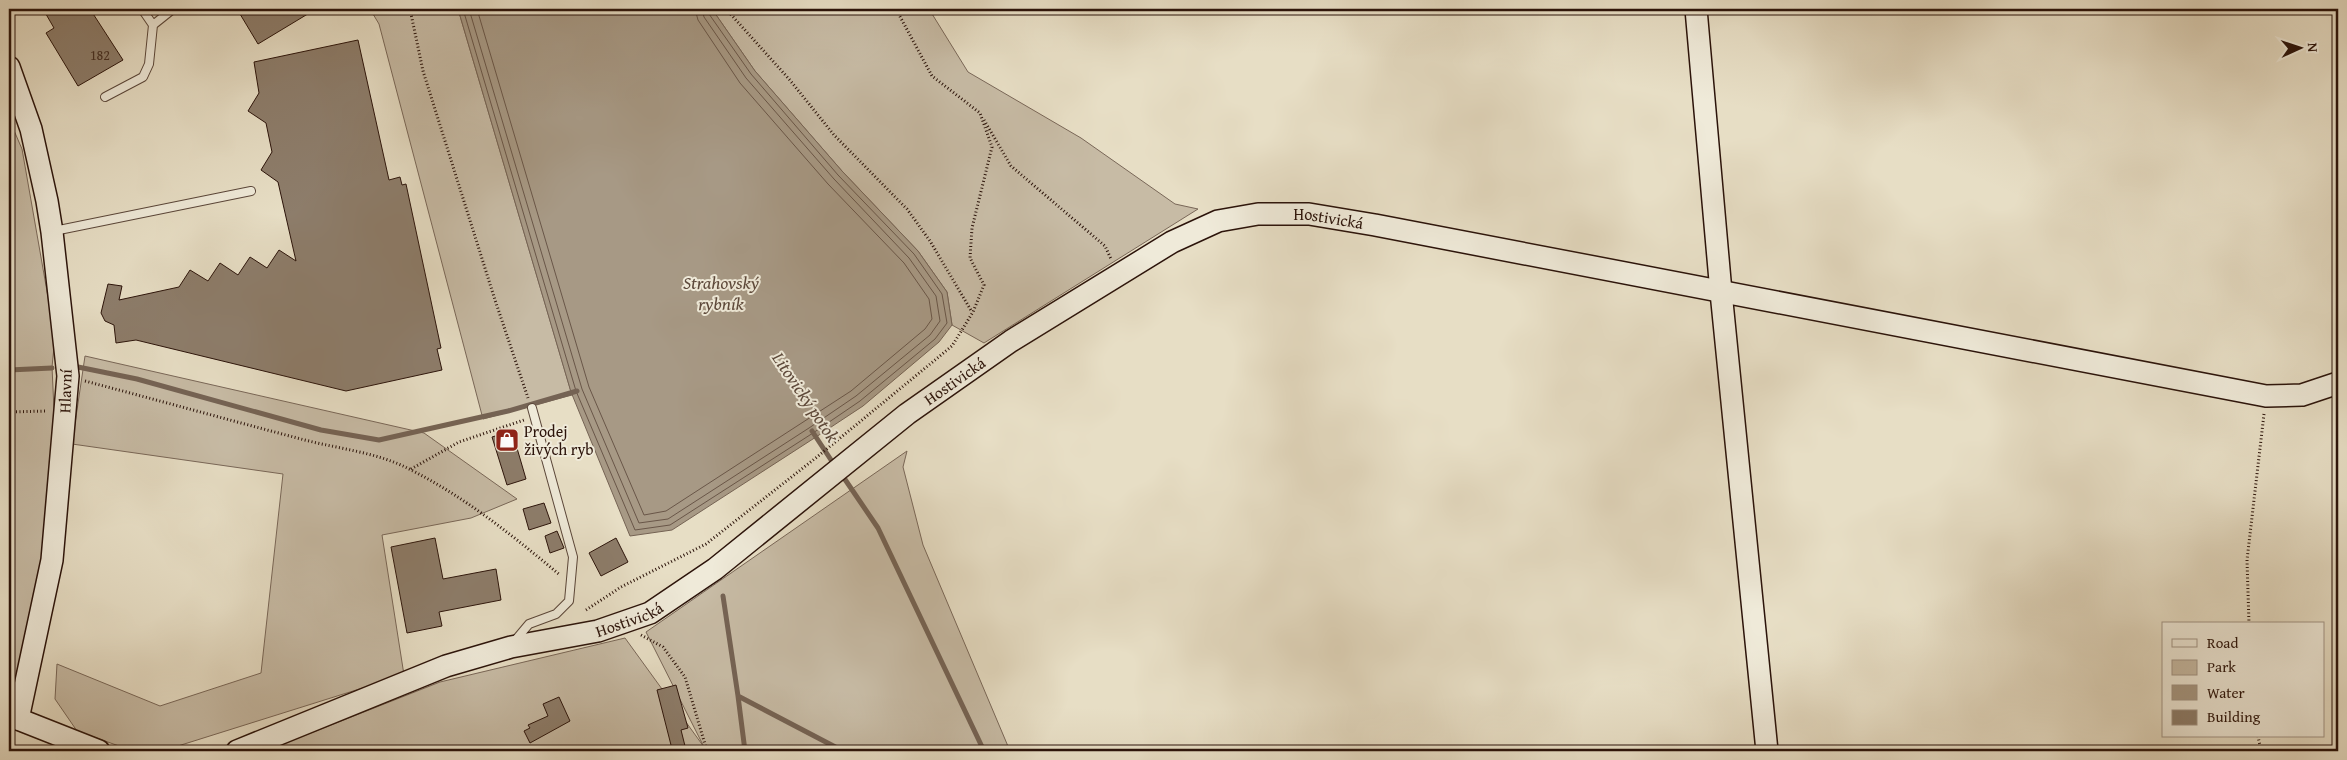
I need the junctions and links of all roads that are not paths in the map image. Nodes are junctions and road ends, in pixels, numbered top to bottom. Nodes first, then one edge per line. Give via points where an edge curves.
1 (142, 9) edge
2 (173, 9) edge
3 (1696, 9) edge
4 (153, 25) junction
5 (9, 67) edge
6 (105, 97) dead end
7 (251, 191) dead end
8 (52, 232) junction
9 (1721, 292) junction
10 (2338, 383) edge
11 (532, 408) dead end
12 (511, 647) junction
13 (13, 723) edge
14 (99, 751) edge
15 (237, 751) edge
16 (1767, 751) edge

1 - 4 lane
2 - 4 lane
3 - 9 street
4 - 6 lane via 149,64 143,77
5 - 8 street, Hlavní via 31,130
7 - 8 lane
8 - 13 street, Hlavní via 68,376 52,560
9 - 10 street, Hostivická via 2266,396 2302,395
9 - 12 street, Hostivická via 1309,214 1258,214 1218,221 1172,242 1011,342 907,414 715,569 650,612 598,631
9 - 16 street
11 - 12 lane via 573,557 569,601 556,614 529,624
12 - 15 street, Hostivická via 446,666
13 - 14 street

